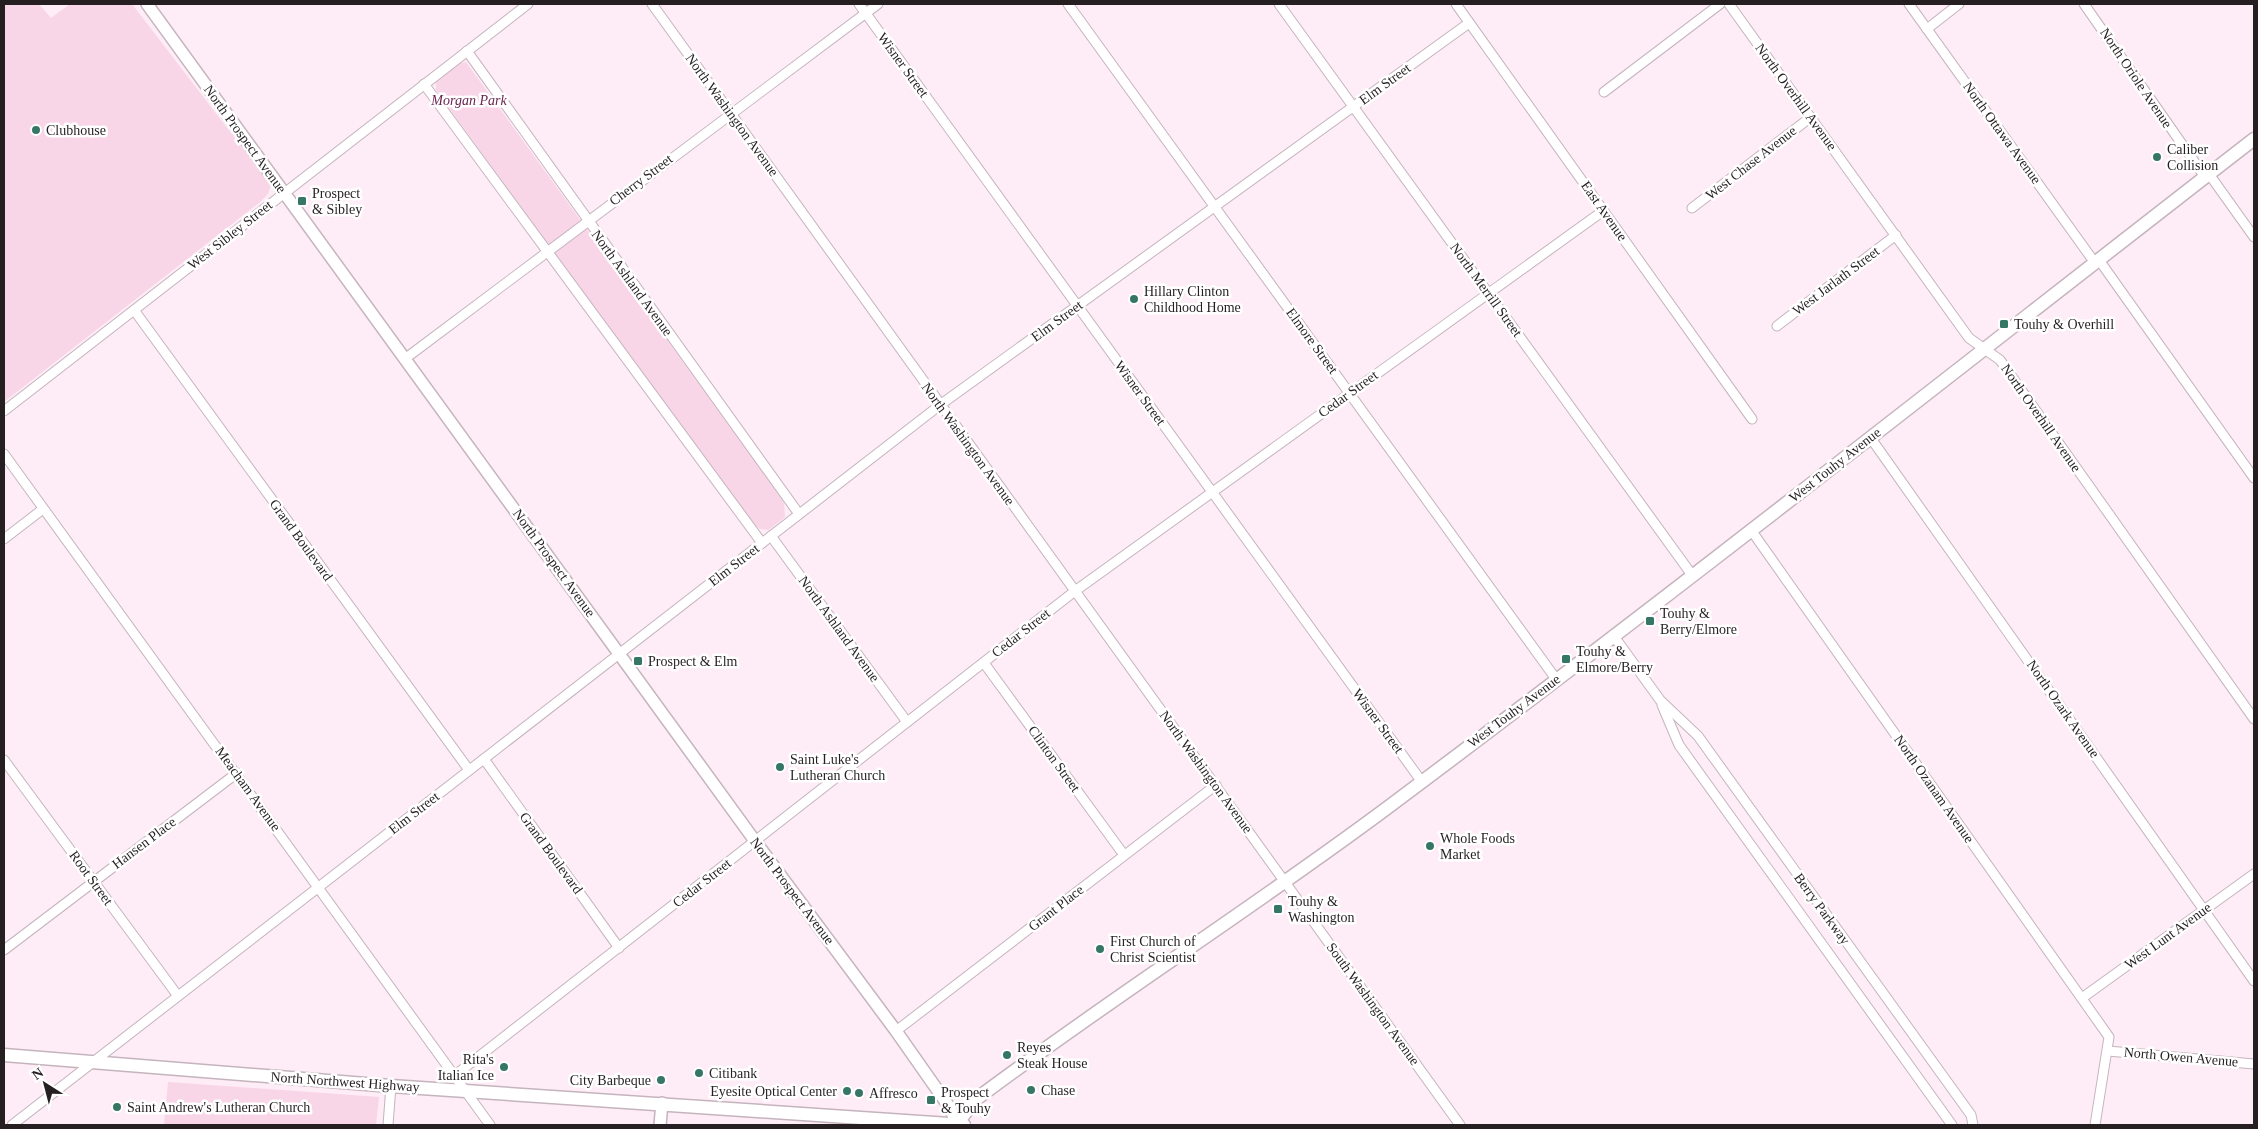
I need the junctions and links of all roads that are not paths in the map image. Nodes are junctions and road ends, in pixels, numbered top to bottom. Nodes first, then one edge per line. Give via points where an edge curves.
1 (528, 4) edge
2 (652, 4) edge
3 (859, 4) edge
4 (878, 4) edge
5 (1068, 4) edge
6 (1280, 4) edge
7 (1456, 4) edge
8 (1720, 4) edge
9 (1729, 4) edge
10 (1908, 4) edge
11 (1959, 4) edge
12 (2084, 4) edge
13 (151, 5) edge
14 (866, 13) junction
15 (1469, 23) junction
16 (1927, 29) junction
17 (467, 51) junction
18 (424, 84) junction
19 (1604, 92) dead end
20 (1354, 107) junction
21 (730, 113) junction
22 (1811, 117) junction
23 (2254, 139) edge
24 (2207, 176) junction
25 (284, 193) junction
26 (1215, 207) junction
27 (1692, 208) dead end
28 (1603, 211) junction
29 (588, 221) junction
30 (1896, 235) junction
31 (2254, 237) edge
32 (547, 251) junction
33 (2097, 261) junction
34 (1488, 294) junction
35 (1078, 306) junction
36 (134, 310) junction
37 (1777, 326) dead end
38 (1984, 349) junction
39 (406, 358) junction
40 (1349, 394) junction
41 (940, 405) junction
42 (4, 411) edge
43 (1752, 419) dead end
44 (1870, 438) junction
45 (4, 454) edge
46 (2254, 478) edge
47 (1213, 492) junction
48 (43, 509) junction
49 (799, 514) junction
50 (1750, 530) junction
51 (771, 536) junction
52 (4, 539) edge
53 (762, 543) junction
54 (1692, 575) junction
55 (1075, 591) junction
56 (1613, 635) junction
57 (619, 654) junction
58 (984, 663) junction
59 (1556, 679) junction
60 (1660, 700) junction
61 (2254, 719) edge
62 (907, 722) junction
63 (484, 759) junction
64 (4, 760) edge
65 (469, 770) junction
66 (237, 773) junction
67 (1422, 782) junction
68 (1216, 785) junction
69 (755, 841) junction
70 (1124, 855) junction
71 (2254, 874) edge
72 (93, 882) junction
73 (1286, 882) junction
74 (318, 887) junction
75 (2204, 910) junction
76 (618, 948) junction
77 (4, 950) edge
78 (2254, 981) edge
79 (178, 996) junction
80 (2082, 998) junction
81 (896, 1031) junction
82 (2108, 1051) junction
83 (4, 1055) edge
84 (93, 1062) junction
85 (2254, 1064) edge
86 (454, 1076) junction
87 (391, 1086) junction
88 (465, 1090) junction
89 (662, 1103) junction
90 (12, 1125) edge
91 (388, 1125) edge
92 (490, 1125) edge
93 (660, 1125) edge
94 (957, 1125) edge
95 (964, 1125) edge
96 (1460, 1125) edge
97 (1952, 1125) edge
98 (1973, 1125) edge
99 (2095, 1125) edge

1 - 17 street, West Sibley Street
2 - 21 street, North Washington Avenue
3 - 14 street, Wisner Street
4 - 14 street, Cherry Street
5 - 26 street, Elmore Street
6 - 20 street, North Merrill Street
7 - 15 street, East Avenue
8 - 19 street
9 - 22 street, North Overhill Avenue
10 - 16 street, North Ottawa Avenue
11 - 16 street
12 - 24 street, North Oriole Avenue
13 - 25 street, North Prospect Avenue
14 - 21 street, Cherry Street
14 - 35 street, Wisner Street
15 - 20 street, Elm Street
15 - 28 street, East Avenue
16 - 33 street, North Ottawa Avenue
17 - 18 street, West Sibley Street
17 - 29 street, North Ashland Avenue
18 - 25 street, West Sibley Street
18 - 32 street
20 - 26 street, Elm Street
20 - 34 street, North Merrill Street
21 - 29 street, Cherry Street
21 - 41 street, North Washington Avenue
22 - 27 street, West Chase Avenue
22 - 30 street, North Overhill Avenue
23 - 24 main road, West Touhy Avenue
24 - 31 street, North Oriole Avenue
24 - 33 main road, West Touhy Avenue
25 - 36 street, West Sibley Street
25 - 39 street, North Prospect Avenue
26 - 35 street, Elm Street
26 - 40 street, Elmore Street
28 - 34 street, Cedar Street
28 - 43 street, East Avenue
29 - 32 street, Cherry Street
29 - 49 street, North Ashland Avenue
30 - 37 street, West Jarlath Street
30 - 38 street, North Overhill Avenue via 1970,338
32 - 39 street, Cherry Street
32 - 53 street
33 - 38 main road, West Touhy Avenue
33 - 46 street, North Ottawa Avenue
34 - 40 street, Cedar Street
34 - 54 street, North Merrill Street
35 - 41 street, Elm Street
35 - 47 street, Wisner Street
36 - 42 street, West Sibley Street
36 - 65 street, Grand Boulevard
38 - 44 main road, West Touhy Avenue
38 - 61 street, North Overhill Avenue via 2000,360
39 - 57 street, North Prospect Avenue
40 - 47 street, Cedar Street
40 - 59 street, Elmore Street
41 - 49 street, Elm Street
41 - 55 street, North Washington Avenue
44 - 50 main road, West Touhy Avenue
44 - 75 street, North Ozark Avenue
45 - 48 street, Meacham Avenue
47 - 55 street, Cedar Street
47 - 67 street, Wisner Street
48 - 52 street
48 - 66 street, Meacham Avenue
49 - 51 street, Elm Street
50 - 54 main road, West Touhy Avenue
50 - 80 street, North Ozanam Avenue
51 - 53 street, Elm Street
51 - 62 street, North Ashland Avenue
53 - 57 street, Elm Street
54 - 56 main road, West Touhy Avenue
55 - 58 street, Cedar Street
55 - 68 street, North Washington Avenue
56 - 59 main road, West Touhy Avenue
56 - 60 street, Berry Parkway
57 - 63 street, Elm Street
57 - 69 street, North Prospect Avenue
58 - 62 street, Cedar Street
58 - 70 street, Clinton Street
59 - 67 main road, West Touhy Avenue
60 - 97 street, Berry Parkway via 1679,745
60 - 98 street, Berry Parkway via 1698,736 1971,1115
62 - 69 street, Cedar Street
63 - 65 street, Elm Street
63 - 76 street, Grand Boulevard
64 - 72 street, Root Street
65 - 74 street, Elm Street
66 - 72 street, Hansen Place
66 - 74 street, Meacham Avenue
67 - 73 main road, West Touhy Avenue
68 - 70 street, Grant Place
68 - 73 street, North Washington Avenue
69 - 76 street, Cedar Street
69 - 81 street, North Prospect Avenue
70 - 81 street, Grant Place
71 - 75 street, West Lunt Avenue
72 - 77 street, Hansen Place
72 - 79 street, Root Street
73 - 94 main road, West Touhy Avenue via 1002,1079 975,1100
73 - 96 street, South Washington Avenue
74 - 79 street, Elm Street
74 - 86 street, Meacham Avenue
75 - 78 street, North Ozark Avenue
75 - 80 street, West Lunt Avenue
76 - 86 street, Cedar Street
79 - 84 street, Elm Street
80 - 82 street, North Ozanam Avenue via 2109,1037
81 - 94 street, North Prospect Avenue via 950,1108
82 - 85 street, North Owen Avenue
82 - 99 street
83 - 84 main road, North Northwest Highway
84 - 87 main road, North Northwest Highway
84 - 90 street, Elm Street
86 - 88 street, Meacham Avenue
87 - 88 main road, North Northwest Highway
87 - 91 street
88 - 89 main road, North Northwest Highway
88 - 92 street, Meacham Avenue
89 - 93 street
89 - 94 main road, North Northwest Highway
94 - 95 main road, North Northwest Highway

